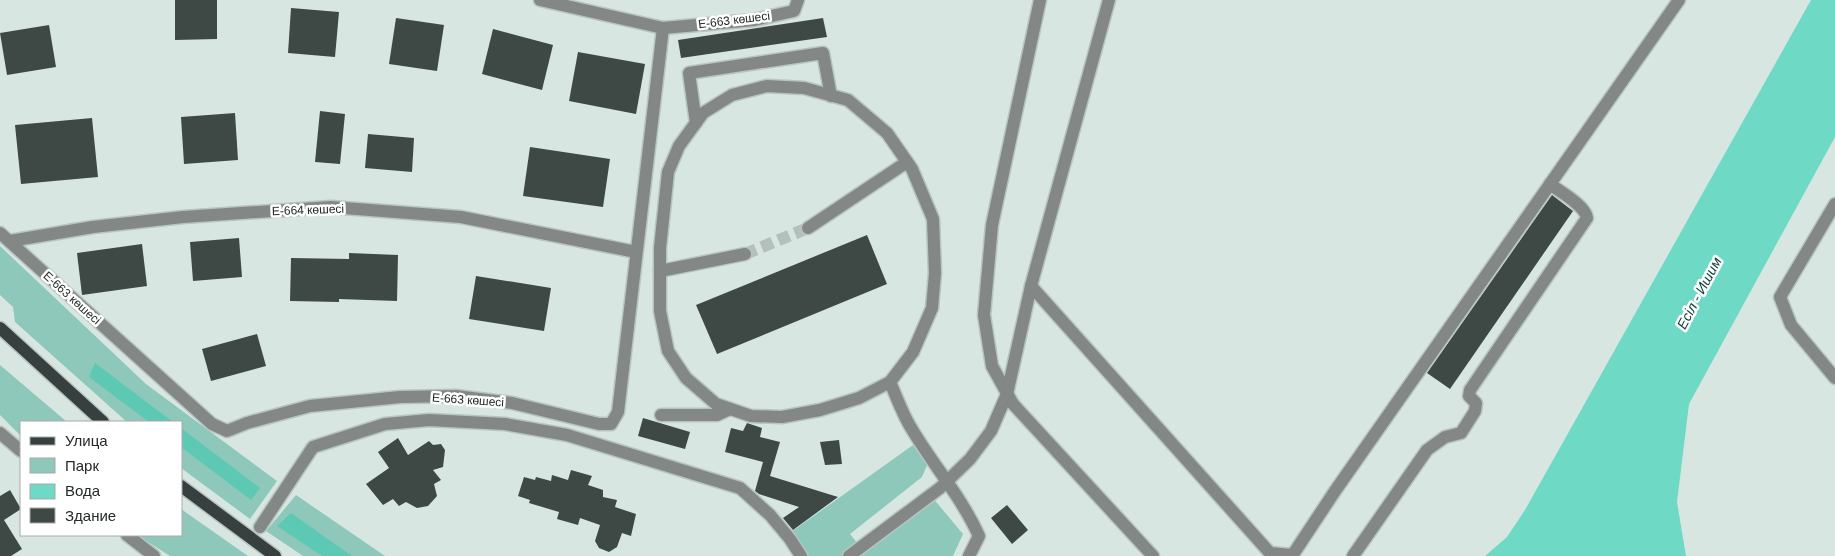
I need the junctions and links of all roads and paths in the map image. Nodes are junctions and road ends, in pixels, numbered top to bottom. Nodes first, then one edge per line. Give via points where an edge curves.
1 (540, 0) edge
2 (798, 0) edge
3 (1040, 0) edge
4 (1109, 0) edge
5 (1679, 0) edge
6 (662, 28) junction
7 (831, 96) junction
8 (696, 123) junction
9 (907, 162) junction
10 (1550, 184) junction
11 (1835, 204) edge
12 (808, 228) tunnel mouth
13 (5, 237) edge
14 (636, 252) junction
15 (745, 254) tunnel mouth
16 (660, 271) junction
17 (1031, 286) junction
18 (1, 330) edge
19 (1835, 378) edge
20 (890, 382) junction
21 (1006, 394) junction
22 (730, 409) junction
23 (661, 415) dead end
24 (102, 421) edge
25 (0, 433) edge
26 (20, 450) edge
27 (947, 480) junction
28 (182, 487) edge
29 (260, 527) dead end
30 (128, 536) edge
31 (1292, 555) edge
32 (154, 556) edge
33 (275, 556) edge
34 (801, 556) edge
35 (848, 556) edge
36 (969, 556) edge
37 (1153, 556) edge
38 (1353, 556) edge

1 - 6 street, Е-663 көшесі
2 - 6 street, Е-663 көшесі via 794,11 754,20
3 - 21 street via 992,225 984,314 992,366
4 - 17 street
5 - 10 street
6 - 14 street, Е-663 көшесі
7 - 8 street via 804,88 767,86 732,95 703,113
7 - 8 street via 823,53 689,73
7 - 9 street via 848,100 887,133
8 - 16 street via 679,146 668,172
9 - 12 street
9 - 20 street via 932,219 935,272 932,308 913,352
10 - 31 street
10 - 38 street via 1580,206 1587,218 1470,390 1469,396 1476,403 1475,411 1461,432 1427,450
11 - 19 street via 1780,297 1791,325
13 - 14 street, Е-664 көшесі via 183,217 331,207 461,217
13 - 14 street, Е-663 көшесі via 212,424 227,431 310,406 400,397 456,396 512,403 611,424 618,412
15 - 16 street
16 - 22 street via 660,311 668,351 686,378 716,404
17 - 21 street
17 - 31 street via 1270,553
18 - 24 main road
20 - 22 street via 859,398 789,416 751,416
20 - 27 street via 912,430
21 - 27 street via 992,430 970,459
21 - 37 street
22 - 23 street via 717,415
25 - 26 street
27 - 35 street
27 - 36 street via 979,536
28 - 33 main road
29 - 34 street via 313,447 385,424 429,420 506,424 567,435 740,488 770,515
30 - 32 street

